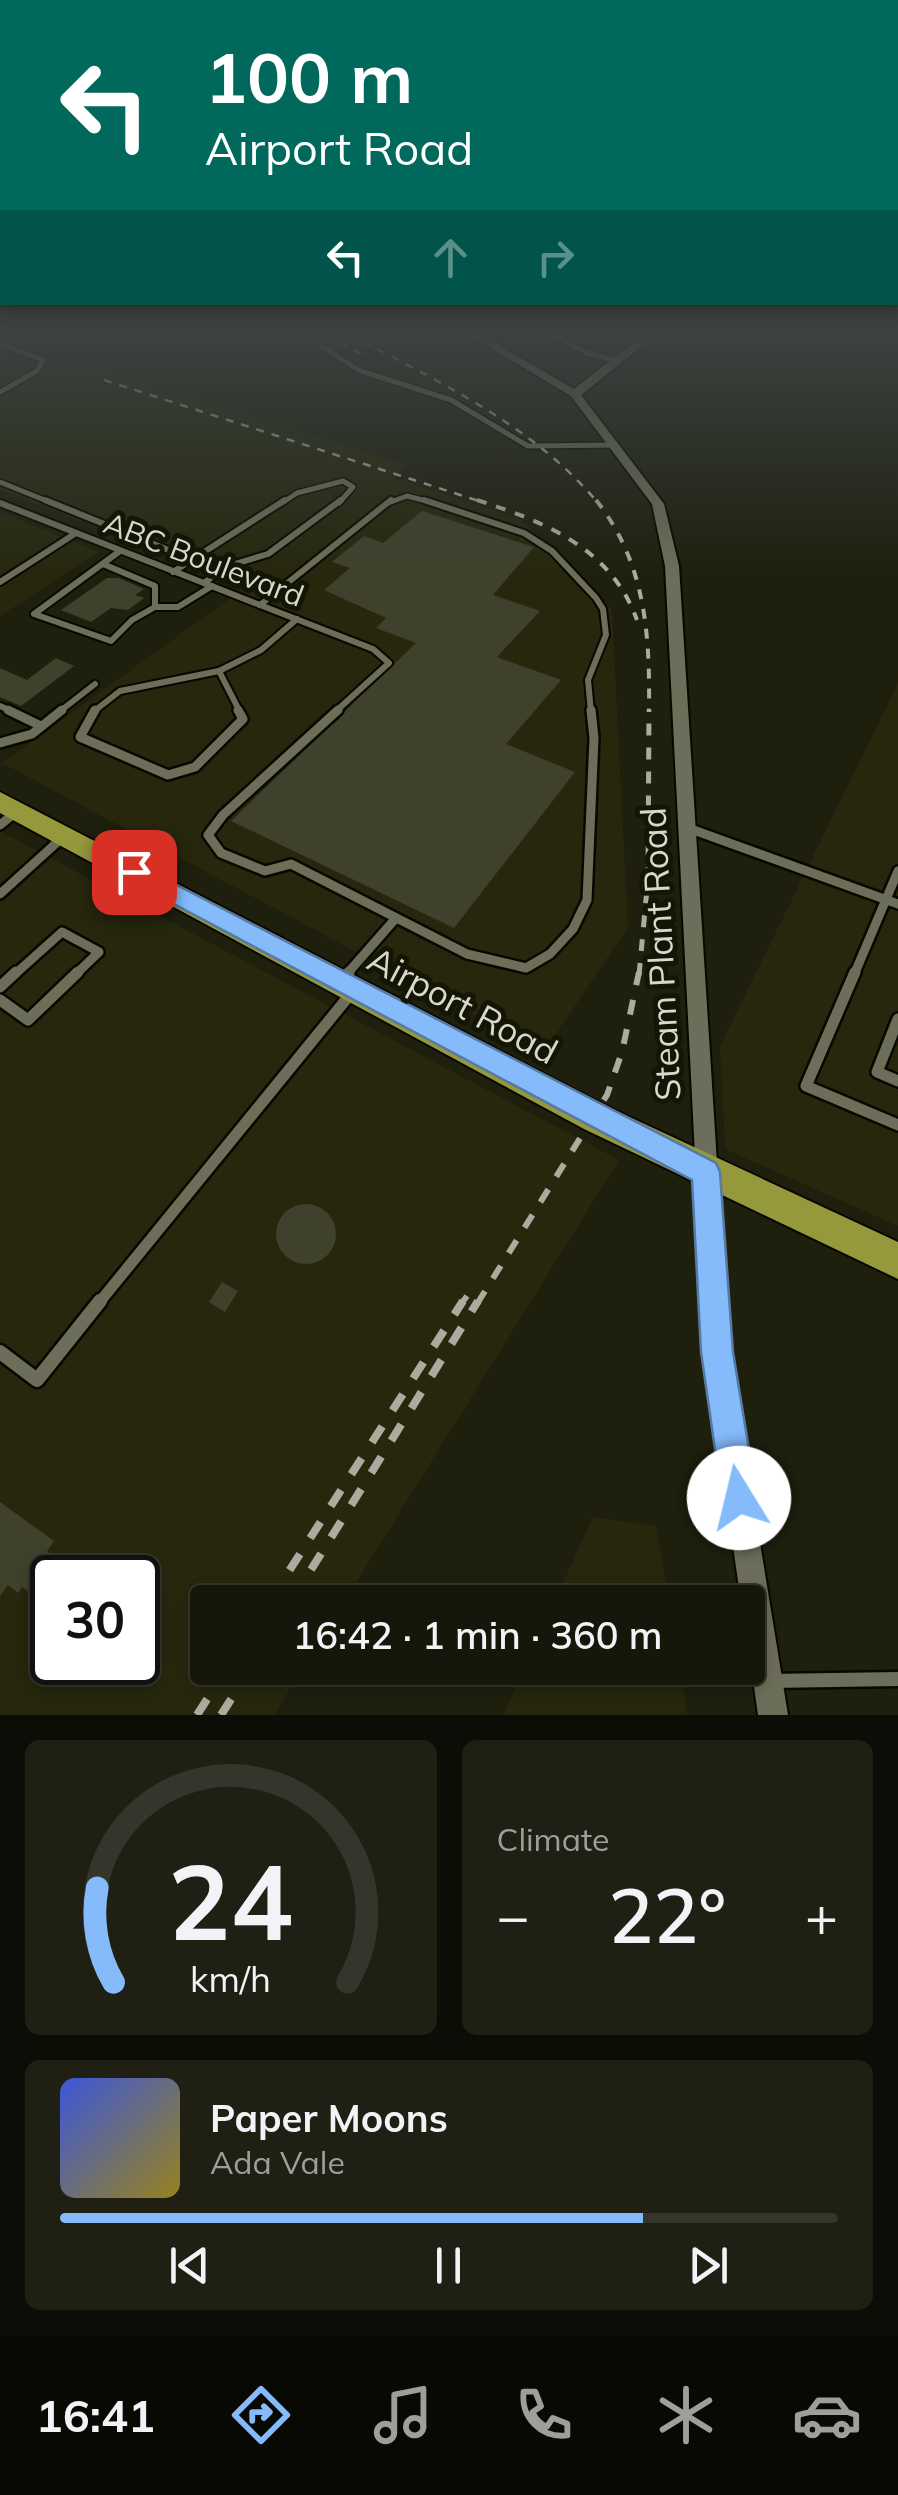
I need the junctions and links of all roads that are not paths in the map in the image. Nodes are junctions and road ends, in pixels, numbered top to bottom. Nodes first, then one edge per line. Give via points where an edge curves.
1 (474, 414) edge
2 (591, 414) edge
3 (615, 445) junction
4 (0, 482) edge
5 (0, 503) edge
6 (64, 508) junction
7 (44, 520) junction
8 (76, 533) junction
9 (120, 551) junction
10 (193, 560) junction
11 (103, 564) junction
12 (173, 572) junction
13 (0, 582) edge
14 (208, 584) junction
15 (260, 605) junction
16 (156, 606) junction
17 (297, 619) junction
18 (218, 672) junction
19 (95, 684) dead end
20 (0, 706) edge
21 (41, 726) junction
22 (0, 742) edge
23 (6, 812) edge
24 (685, 828) junction
25 (65, 835) junction
26 (898, 870) edge
27 (0, 894) edge
28 (886, 899) junction
29 (898, 904) edge
30 (396, 918) junction
31 (347, 986) junction
32 (0, 987) edge
33 (0, 1000) edge
34 (898, 1019) edge
35 (898, 1081) edge
36 (898, 1125) edge
37 (706, 1172) junction
38 (898, 1262) edge
39 (0, 1352) edge
40 (898, 1679) edge
41 (768, 1681) junction
42 (773, 1715) edge

1 - 3 lane via 528,446
2 - 3 street, Steam Plant Road
3 - 24 street, Steam Plant Road via 658,504 672,566
4 - 6 lane
5 - 7 lane, ABC Boulevard
6 - 7 lane
6 - 10 lane
7 - 8 lane, ABC Boulevard
8 - 9 lane, ABC Boulevard
8 - 13 lane
9 - 11 lane
9 - 12 lane, ABC Boulevard
10 - 12 lane
10 - 14 lane via 310,486 344,481 353,487 268,554 225,567
11 - 16 lane via 155,586
11 - 16 lane via 34,614 112,641
12 - 14 lane, ABC Boulevard
14 - 15 lane, ABC Boulevard
14 - 16 lane via 178,607
15 - 17 lane, ABC Boulevard
15 - 30 lane via 371,514 407,496 524,533 568,566 603,609 606,636 588,680 594,738 587,900 574,929 526,968 466,954
17 - 18 lane via 280,637
17 - 30 lane, ABC Boulevard via 373,649 389,663 208,836 221,853 265,871 291,864
18 - 18 lane via 110,694 87,717 80,737 168,775 195,768 243,718
19 - 21 lane
20 - 21 lane
21 - 22 lane
23 - 25 highway, Airport Road
24 - 28 lane
24 - 37 street, Steam Plant Road
25 - 27 lane
25 - 31 highway, Airport Road
26 - 28 lane
28 - 29 lane
28 - 36 lane via 806,1086
30 - 31 lane
31 - 37 highway, Airport Road
31 - 39 lane via 38,1380
32 - 33 lane via 62,932 99,952 28,1020
34 - 35 lane via 877,1072
37 - 38 highway, Airport Road
37 - 41 street, Steam Plant Road via 717,1352
40 - 41 lane
41 - 42 street, Steam Plant Road

